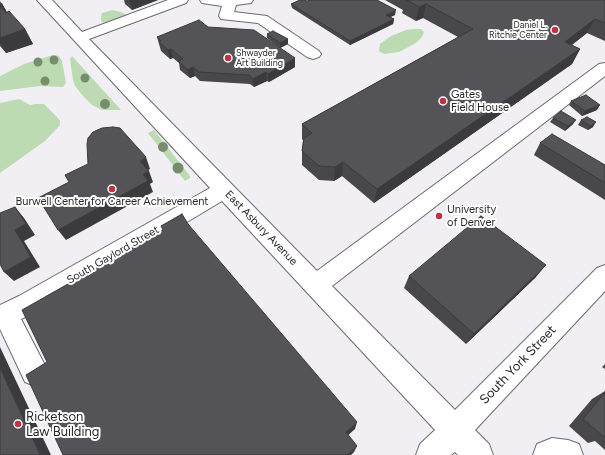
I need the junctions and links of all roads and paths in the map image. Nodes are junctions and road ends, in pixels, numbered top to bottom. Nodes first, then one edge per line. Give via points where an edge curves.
1 (44, 0) edge
2 (181, 0) edge
3 (207, 0) edge
4 (246, 0) edge
5 (230, 2) junction
6 (79, 38) junction
7 (313, 54) dead end
8 (605, 68) edge
9 (224, 190) junction
10 (605, 275) edge
11 (316, 285) junction
12 (3, 316) edge
13 (35, 373) edge
14 (454, 431) junction
15 (431, 455) edge
16 (478, 455) edge
17 (548, 455) edge
18 (568, 455) edge

1 - 6 street, East Asbury Avenue
2 - 6 street
3 - 5 street
4 - 5 street
5 - 7 street via 226,16 262,19
6 - 9 street, East Asbury Avenue
8 - 11 street
9 - 11 street, East Asbury Avenue
9 - 12 street, South Gaylord Street via 102,267
10 - 14 street, South York Street
11 - 14 street, East Asbury Avenue
12 - 13 street
14 - 15 street, South York Street
14 - 16 street, East Asbury Avenue
17 - 18 street

